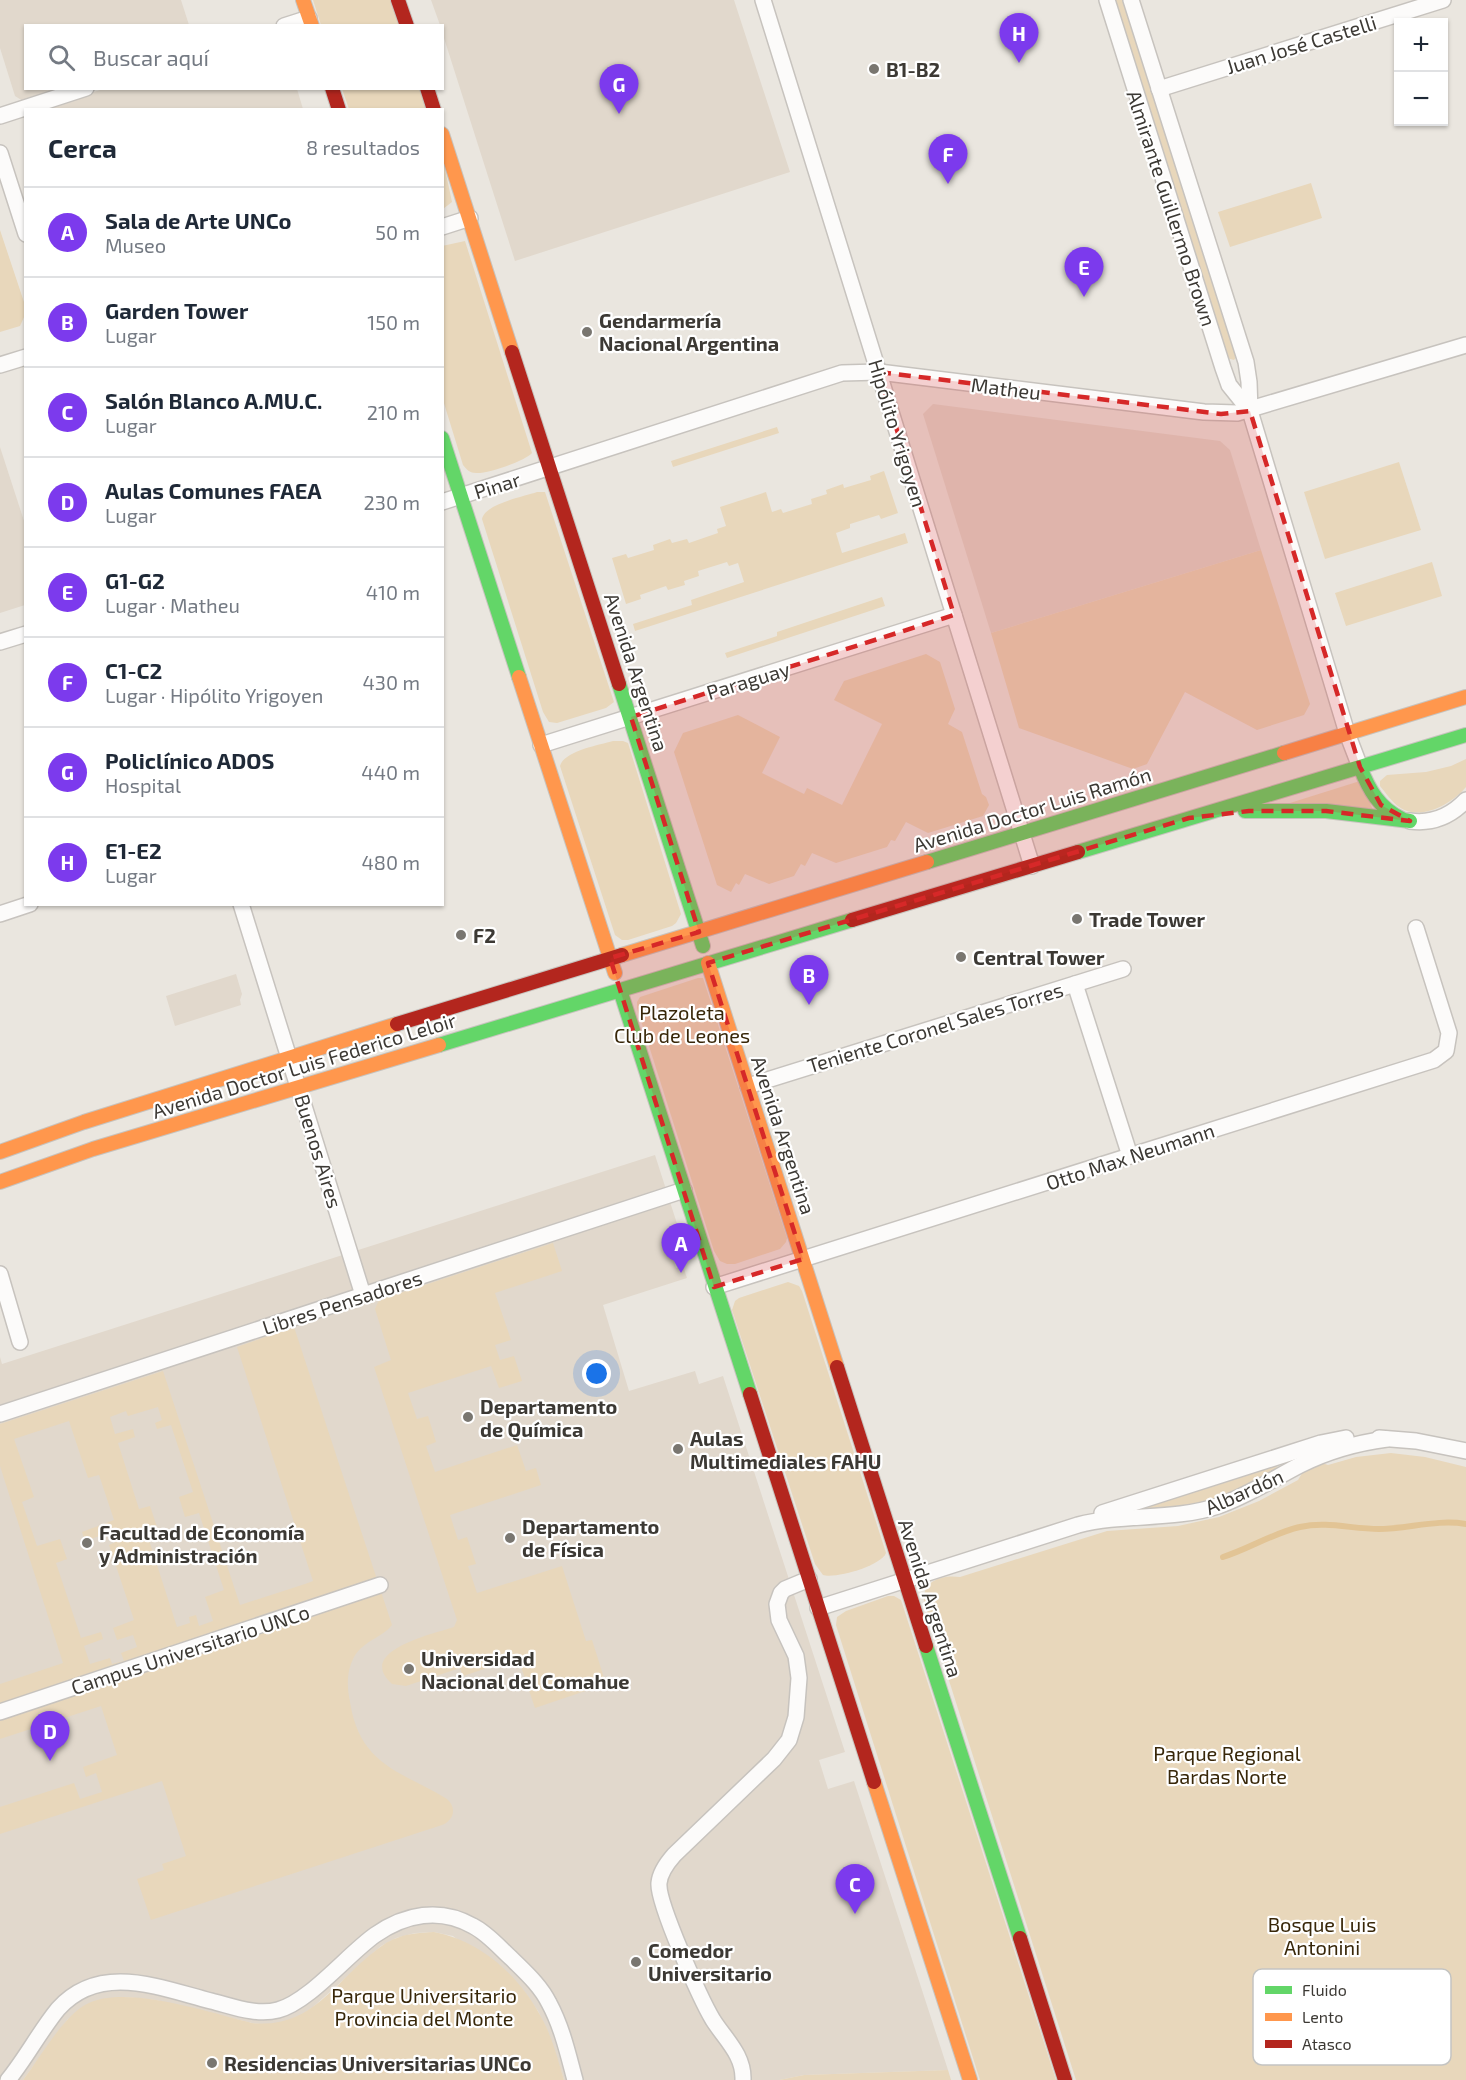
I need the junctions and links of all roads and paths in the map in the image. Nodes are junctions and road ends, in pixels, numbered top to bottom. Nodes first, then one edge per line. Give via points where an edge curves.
1 (303, 0) edge
2 (398, 0) edge
3 (763, 0) edge
4 (1107, 0) edge
5 (1131, 0) edge
6 (1443, 0) edge
7 (310, 22) edge
8 (405, 24) edge
9 (1159, 89) junction
10 (80, 90) edge
11 (333, 90) edge
12 (429, 90) edge
13 (24, 108) edge
14 (25, 108) edge
15 (338, 108) edge
16 (433, 108) edge
17 (0, 116) edge
18 (444, 140) edge
19 (0, 153) edge
20 (470, 218) junction
21 (444, 226) edge
22 (24, 228) edge
23 (1466, 345) edge
24 (24, 358) edge
25 (0, 365) edge
26 (879, 372) junction
27 (1250, 411) junction
28 (444, 444) edge
29 (551, 468) junction
30 (461, 496) junction
31 (444, 501) edge
32 (954, 615) junction
33 (24, 635) edge
34 (0, 642) edge
35 (1466, 697) edge
36 (631, 717) junction
37 (1347, 733) junction
38 (1466, 735) edge
39 (541, 745) junction
40 (1360, 767) junction
41 (1466, 801) edge
42 (1189, 818) junction
43 (1410, 821) junction
44 (1022, 832) junction
45 (1032, 866) junction
46 (24, 906) edge
47 (242, 906) edge
48 (0, 914) edge
49 (1416, 928) dead end
50 (699, 932) junction
51 (610, 958) junction
52 (708, 963) junction
53 (1123, 969) dead end
54 (1075, 984) junction
55 (620, 990) junction
56 (290, 1057) junction
57 (748, 1086) junction
58 (300, 1087) junction
59 (0, 1152) edge
60 (1130, 1156) junction
61 (0, 1182) edge
62 (684, 1190) junction
63 (803, 1259) junction
64 (0, 1274) edge
65 (714, 1287) junction
66 (363, 1295) junction
67 (20, 1342) dead end
68 (0, 1414) edge
69 (1387, 1439) junction
70 (1466, 1451) edge
71 (1060, 1529) junction
72 (809, 1579) junction
73 (905, 1580) junction
74 (380, 1585) dead end
75 (818, 1608) junction
76 (0, 1712) edge
77 (8, 2080) edge
78 (575, 2080) edge
79 (743, 2080) edge
80 (970, 2080) edge
81 (1065, 2080) edge

1 - 7 main road
2 - 8 main road
3 - 26 street, Hipólito Yrigoyen
4 - 27 street, Almirante Guillermo Brown via 1222,368
5 - 9 street, Almirante Guillermo Brown
6 - 9 street, Juan José Castelli
9 - 27 street, Almirante Guillermo Brown via 1246,362
10 - 14 street
11 - 15 main road
12 - 16 main road
13 - 17 street
18 - 20 main road, Avenida Argentina
19 - 22 street
20 - 21 street
20 - 29 main road, Avenida Argentina
23 - 27 street, Matheu
24 - 25 street
26 - 27 street, Matheu via 1221,414
26 - 29 street, Matheu via 827,377
26 - 32 street, Hipólito Yrigoyen
27 - 37 street, Almirante Guillermo Brown
28 - 30 main road
29 - 30 street, Pinar
29 - 36 main road, Avenida Argentina
30 - 31 street, Pinar
30 - 39 main road
32 - 36 street, Paraguay
32 - 44 street, Hipólito Yrigoyen
33 - 34 street
35 - 37 main road, Avenida Doctor Luis Ramón
36 - 39 street, Paraguay
36 - 50 main road, Avenida Argentina
37 - 40 street, Almirante Guillermo Brown
37 - 44 main road, Avenida Doctor Luis Ramón
38 - 40 main road
39 - 51 main road
40 - 42 main road
40 - 43 main road via 1381,806
41 - 43 street via 1445,817
42 - 43 main road via 1293,810
42 - 45 main road
44 - 45 street, Hipólito Yrigoyen
44 - 50 main road, Avenida Doctor Luis Ramón
45 - 52 main road
46 - 48 street
47 - 56 street, Buenos Aires
49 - 60 street, Otto Max Neumann via 1447,1022 1446,1051 1434,1060
50 - 51 main road, Avenida Doctor Luis Ramón
50 - 52 main road, Avenida Argentina
51 - 55 main road
51 - 56 main road, Avenida Doctor Luis Federico Leloir
52 - 55 main road
52 - 57 main road, Avenida Argentina
53 - 54 street, Teniente Coronel Sales Torres
54 - 57 street, Teniente Coronel Sales Torres
54 - 60 street
55 - 58 main road, Avenida Doctor Luis Federico Leloir
55 - 62 main road
56 - 58 street, Buenos Aires
56 - 59 main road, Avenida Doctor Luis Federico Leloir
57 - 63 main road, Avenida Argentina
58 - 61 main road, Avenida Doctor Luis Federico Leloir via 93,1149
58 - 66 street, Buenos Aires
60 - 63 street, Otto Max Neumann
62 - 65 main road
62 - 66 street, Libres Pensadores
63 - 65 street, Otto Max Neumann
63 - 73 main road, Avenida Argentina
64 - 67 street
65 - 72 main road
66 - 68 street, Libres Pensadores
69 - 70 street, Albardón
69 - 71 street, Albardón via 1352,1438 1321,1443
69 - 71 street, Albardón via 1358,1443 1323,1455 1235,1499 1201,1511 1107,1518
71 - 73 street, Albardón
72 - 75 main road
72 - 79 street via 785,1589 777,1604 798,1671 796,1718 789,1740 674,1855 659,1883 661,1902 708,2012 740,2060
73 - 75 street, Albardón
73 - 81 main road, Avenida Argentina
74 - 76 street, Campus Universitario UNCo
75 - 80 main road
77 - 78 street via 57,2011 93,1986 130,1982 251,2011 278,2010 305,1995 380,1932 400,1921 428,1914 446,1915 474,1926 537,1985 555,2013

